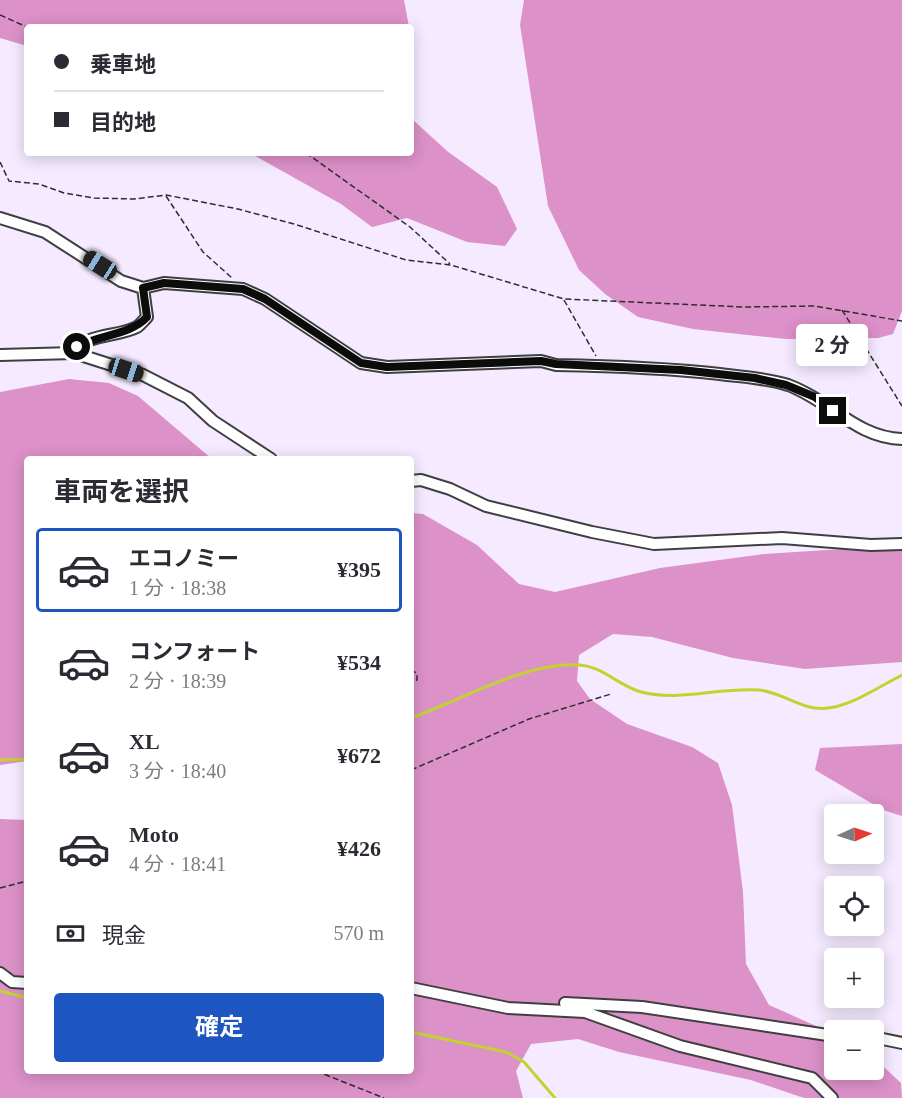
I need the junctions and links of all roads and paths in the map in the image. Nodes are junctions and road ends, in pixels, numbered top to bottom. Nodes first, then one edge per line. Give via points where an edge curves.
1 (0, 15) edge
2 (24, 26) edge
3 (310, 156) edge
4 (0, 162) edge
5 (166, 195) junction
6 (0, 218) edge
7 (451, 264) junction
8 (143, 288) junction
9 (243, 289) junction
10 (564, 300) junction
11 (842, 309) junction
12 (902, 321) edge
13 (74, 353) junction
14 (0, 356) edge
15 (611, 366) junction
16 (902, 406) edge
17 (902, 439) edge
18 (266, 456) edge
19 (414, 481) edge
20 (902, 544) edge
21 (611, 694) dead end
22 (414, 769) edge
23 (24, 882) edge
24 (0, 888) edge
25 (0, 974) edge
26 (24, 983) edge
27 (414, 989) edge
28 (551, 1009) junction
29 (824, 1034) edge
30 (884, 1039) edge
31 (902, 1043) edge
32 (324, 1074) edge
33 (384, 1098) edge
34 (832, 1098) edge

1 - 2 path
3 - 7 path via 410,227
4 - 5 path via 9,181 39,184 64,193 134,200
5 - 7 path via 294,224 414,261
5 - 9 path via 203,252
6 - 8 street via 45,232 121,281
7 - 10 path
8 - 9 street via 164,283
8 - 13 street via 147,317 138,327 87,341
9 - 15 street via 265,299 361,363 387,367 541,361
10 - 11 path
10 - 15 path via 596,355
11 - 12 path
11 - 16 path
13 - 14 street
13 - 18 street via 143,375 188,398 213,421
15 - 17 street via 692,371 786,385 815,397 870,433
19 - 20 street via 450,489 486,506 654,544 782,538
21 - 22 path via 529,720
23 - 24 path
25 - 26 street via 12,982
27 - 28 street via 508,1008
28 - 29 street via 562,1003 642,1007
28 - 34 street via 585,1012 690,1048 794,1071 812,1078
30 - 31 street
32 - 33 path

